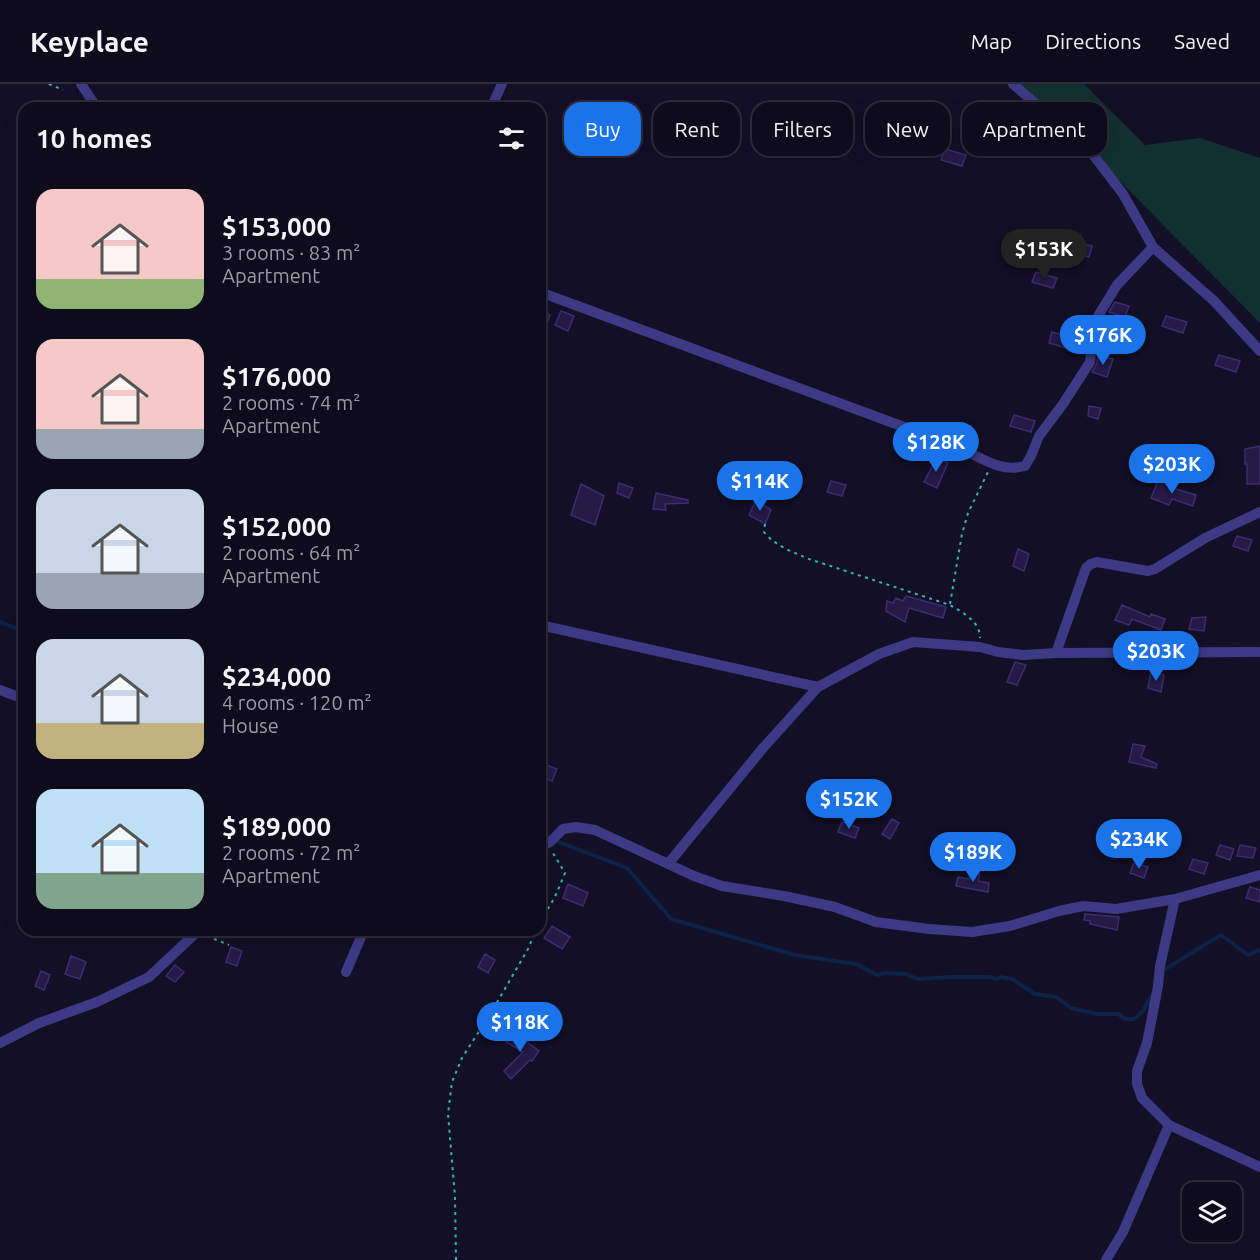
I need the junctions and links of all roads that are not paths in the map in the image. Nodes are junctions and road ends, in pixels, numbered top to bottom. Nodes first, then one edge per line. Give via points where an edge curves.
1 (81, 84) edge
2 (502, 84) edge
3 (1013, 84) edge
4 (93, 102) edge
5 (494, 102) edge
6 (1153, 247) junction
7 (546, 294) edge
8 (1260, 351) edge
9 (1260, 512) edge
10 (546, 626) edge
11 (1260, 652) edge
12 (1056, 653) junction
13 (818, 687) junction
14 (0, 690) edge
15 (18, 697) edge
16 (548, 843) edge
17 (668, 864) junction
18 (1260, 875) edge
19 (1175, 899) junction
20 (193, 936) edge
21 (361, 936) edge
22 (346, 972) dead end
23 (0, 1043) edge
24 (1169, 1125) junction
25 (1260, 1167) edge
26 (1106, 1260) edge

1 - 4 street
2 - 5 street
3 - 6 street via 1091,152 1123,194
6 - 7 street via 1116,285 1090,329 1085,344 1091,353 1090,362 1039,436 1025,466 1013,469
6 - 8 street via 1214,301
9 - 12 street via 1205,538 1155,569 1091,564 1086,568
10 - 13 street
11 - 12 street
12 - 13 street via 1023,655 980,646 913,642 879,654
13 - 17 street
14 - 15 street
16 - 17 street via 563,829 595,830
17 - 19 street via 722,886 835,907 876,922 940,930 972,932 1010,927 1083,906 1116,909
18 - 19 street
19 - 24 street via 1147,1042 1137,1071 1142,1098
20 - 23 street via 149,977
21 - 22 street
24 - 25 street
24 - 26 street via 1123,1232

